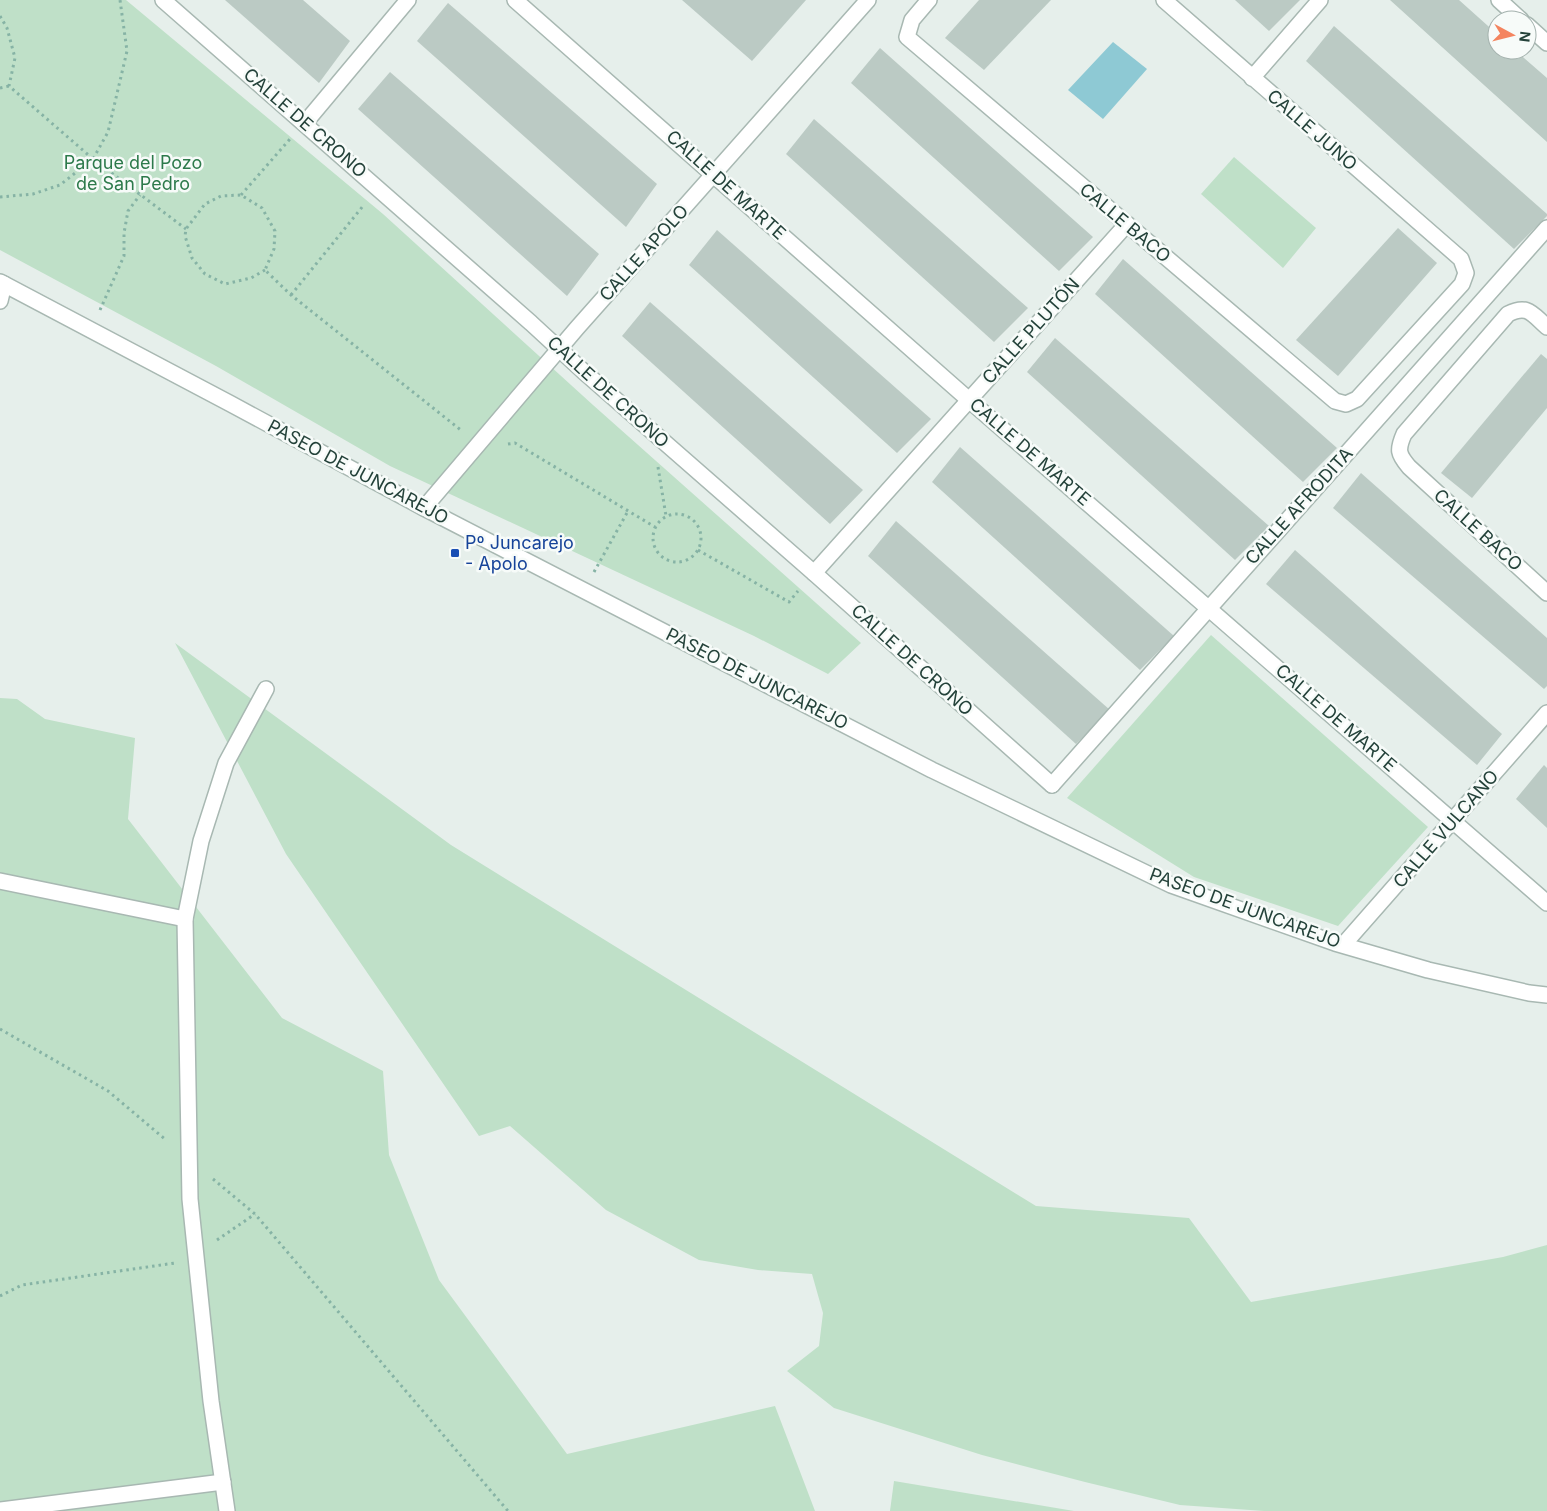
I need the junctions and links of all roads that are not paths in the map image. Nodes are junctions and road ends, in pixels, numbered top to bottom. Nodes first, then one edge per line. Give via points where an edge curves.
1 (164, 0) edge
2 (408, 0) edge
3 (515, 0) edge
4 (868, 0) edge
5 (929, 0) edge
6 (1164, 0) edge
7 (1320, 0) edge
8 (1499, 0) edge
9 (1510, 10) edge
10 (1537, 34) edge
11 (1547, 43) edge
12 (1252, 78) junction
13 (305, 123) junction
14 (714, 175) junction
15 (1127, 224) junction
16 (1547, 228) edge
17 (2, 283) edge
18 (0, 301) edge
19 (1547, 327) edge
20 (559, 349) junction
21 (970, 400) junction
22 (1335, 401) joint
23 (424, 508) junction
24 (814, 573) junction
25 (1547, 593) edge
26 (1209, 608) junction
27 (266, 689) dead end
28 (1547, 713) edge
29 (1052, 785) joint
30 (1453, 820) junction
31 (0, 881) edge
32 (1547, 902) edge
33 (185, 919) junction
34 (1344, 944) junction
35 (1547, 995) edge
36 (222, 1482) junction
37 (0, 1510) edge
38 (227, 1511) edge

1 - 13 street, CALLE DE CRONO
2 - 13 street
3 - 14 street, CALLE DE MARTE
4 - 14 street, CALLE APOLO
5 - 15 street, CALLE BACO via 912,20 907,38
6 - 12 street, CALLE JUNO
7 - 12 street
8 - 9 street
10 - 11 street
12 - 22 street, CALLE JUNO via 1461,259 1466,273 1462,284 1357,399 1346,404
13 - 20 street, CALLE DE CRONO
14 - 20 street, CALLE APOLO
14 - 21 street, CALLE DE MARTE
15 - 21 street, CALLE PLUTÓN
15 - 22 street, CALLE BACO
16 - 26 street, CALLE AFRODITA
17 - 18 street
17 - 23 street, PASEO DE JUNCAREJO
19 - 25 street, CALLE BACO via 1525,309 1508,314 1404,434 1399,446 1400,456 1409,467
20 - 23 street, CALLE APOLO
20 - 24 street, CALLE DE CRONO
21 - 24 street, CALLE PLUTÓN
21 - 26 street, CALLE DE MARTE
23 - 34 street, PASEO DE JUNCAREJO via 932,770 1171,885
24 - 29 street, CALLE DE CRONO
26 - 29 street, CALLE AFRODITA
26 - 30 street, CALLE DE MARTE
27 - 33 street via 226,764 201,841
28 - 30 street, CALLE VULCANO
30 - 32 street, CALLE DE MARTE
30 - 34 street, CALLE VULCANO
31 - 33 street
33 - 36 street via 190,1199
34 - 35 street, PASEO DE JUNCAREJO via 1428,970
36 - 37 street
36 - 38 street

